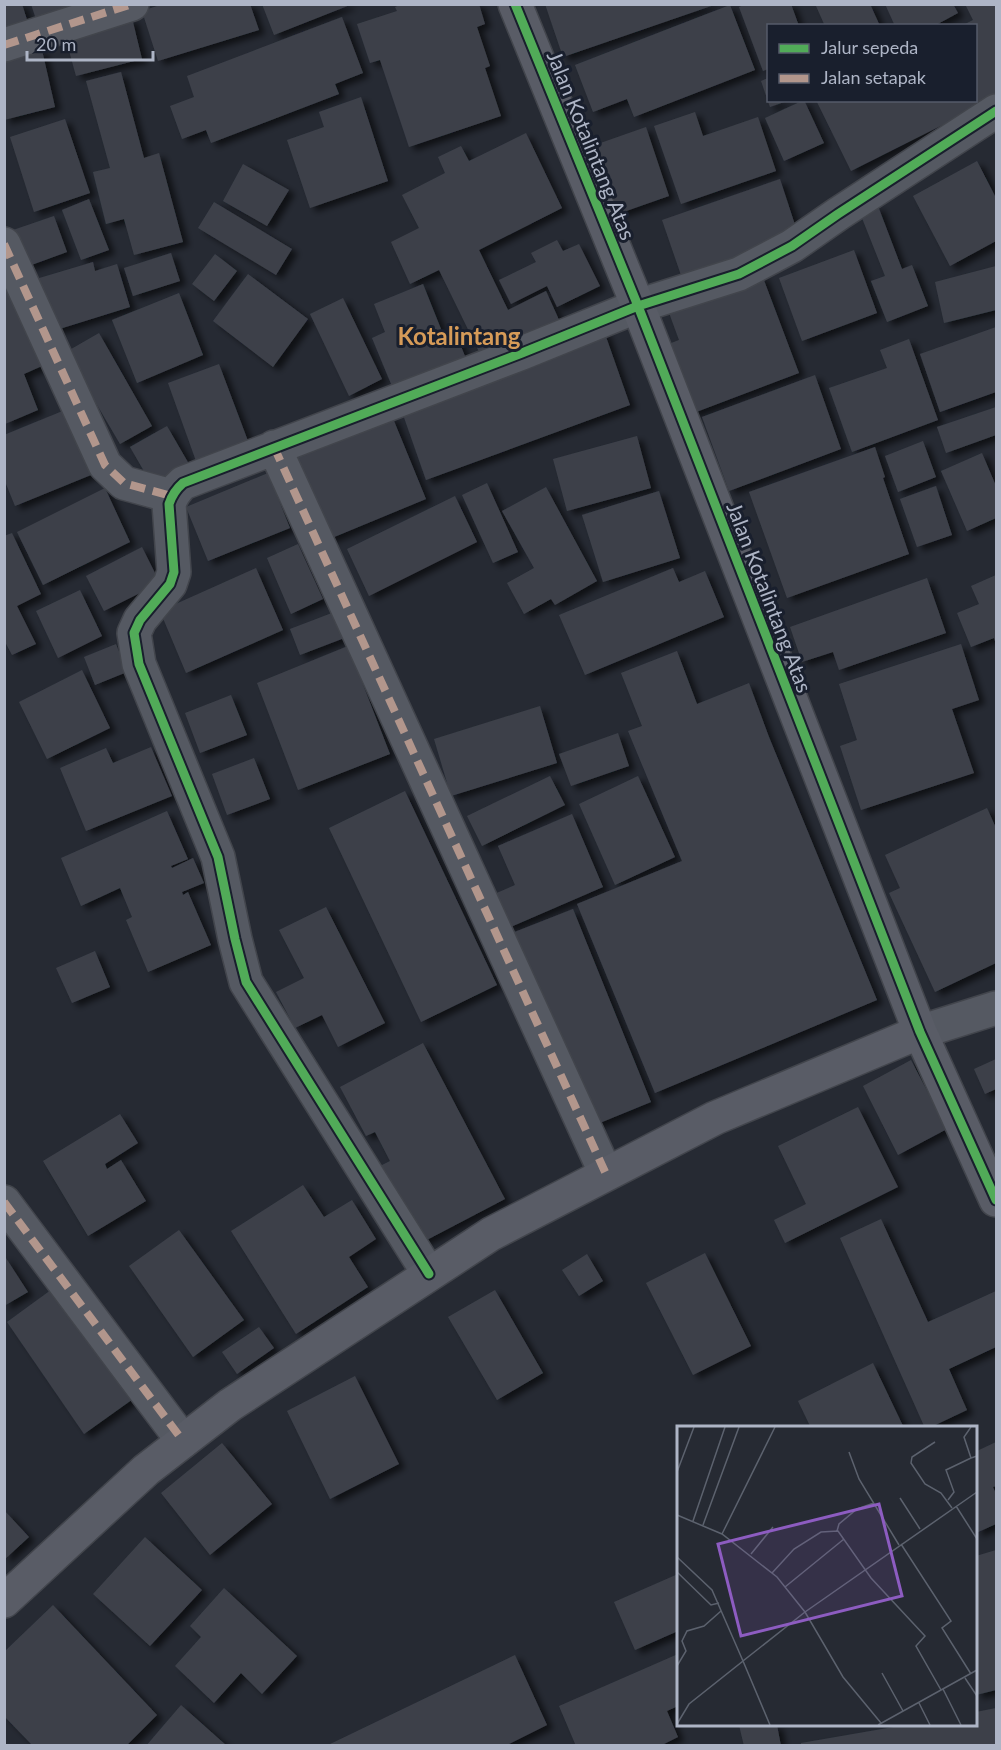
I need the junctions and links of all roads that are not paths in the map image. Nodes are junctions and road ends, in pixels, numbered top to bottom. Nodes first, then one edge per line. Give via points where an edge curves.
1 (132, 4) edge
2 (515, 4) edge
3 (4, 45) edge
4 (996, 111) edge
5 (4, 244) edge
6 (638, 306) junction
7 (274, 447) junction
8 (171, 496) junction
9 (996, 1008) edge
10 (920, 1032) junction
11 (606, 1174) junction
12 (996, 1200) edge
13 (4, 1202) edge
14 (429, 1274) junction
15 (183, 1441) junction
16 (4, 1601) edge

1 - 3 street
2 - 6 street, Jalan Kotalintang Atas
4 - 6 street via 792,246 739,274
5 - 8 street via 105,465 124,483
6 - 7 street
6 - 10 street, Jalan Kotalintang Atas
7 - 8 street via 183,483
7 - 11 street
8 - 14 street via 174,572 170,584 134,633 139,664 218,857 246,982
9 - 10 street
10 - 11 street via 715,1118
10 - 12 street, Jalan Kotalintang Atas
11 - 14 street via 491,1234
13 - 15 street
14 - 15 street via 230,1405
15 - 16 street via 146,1470

